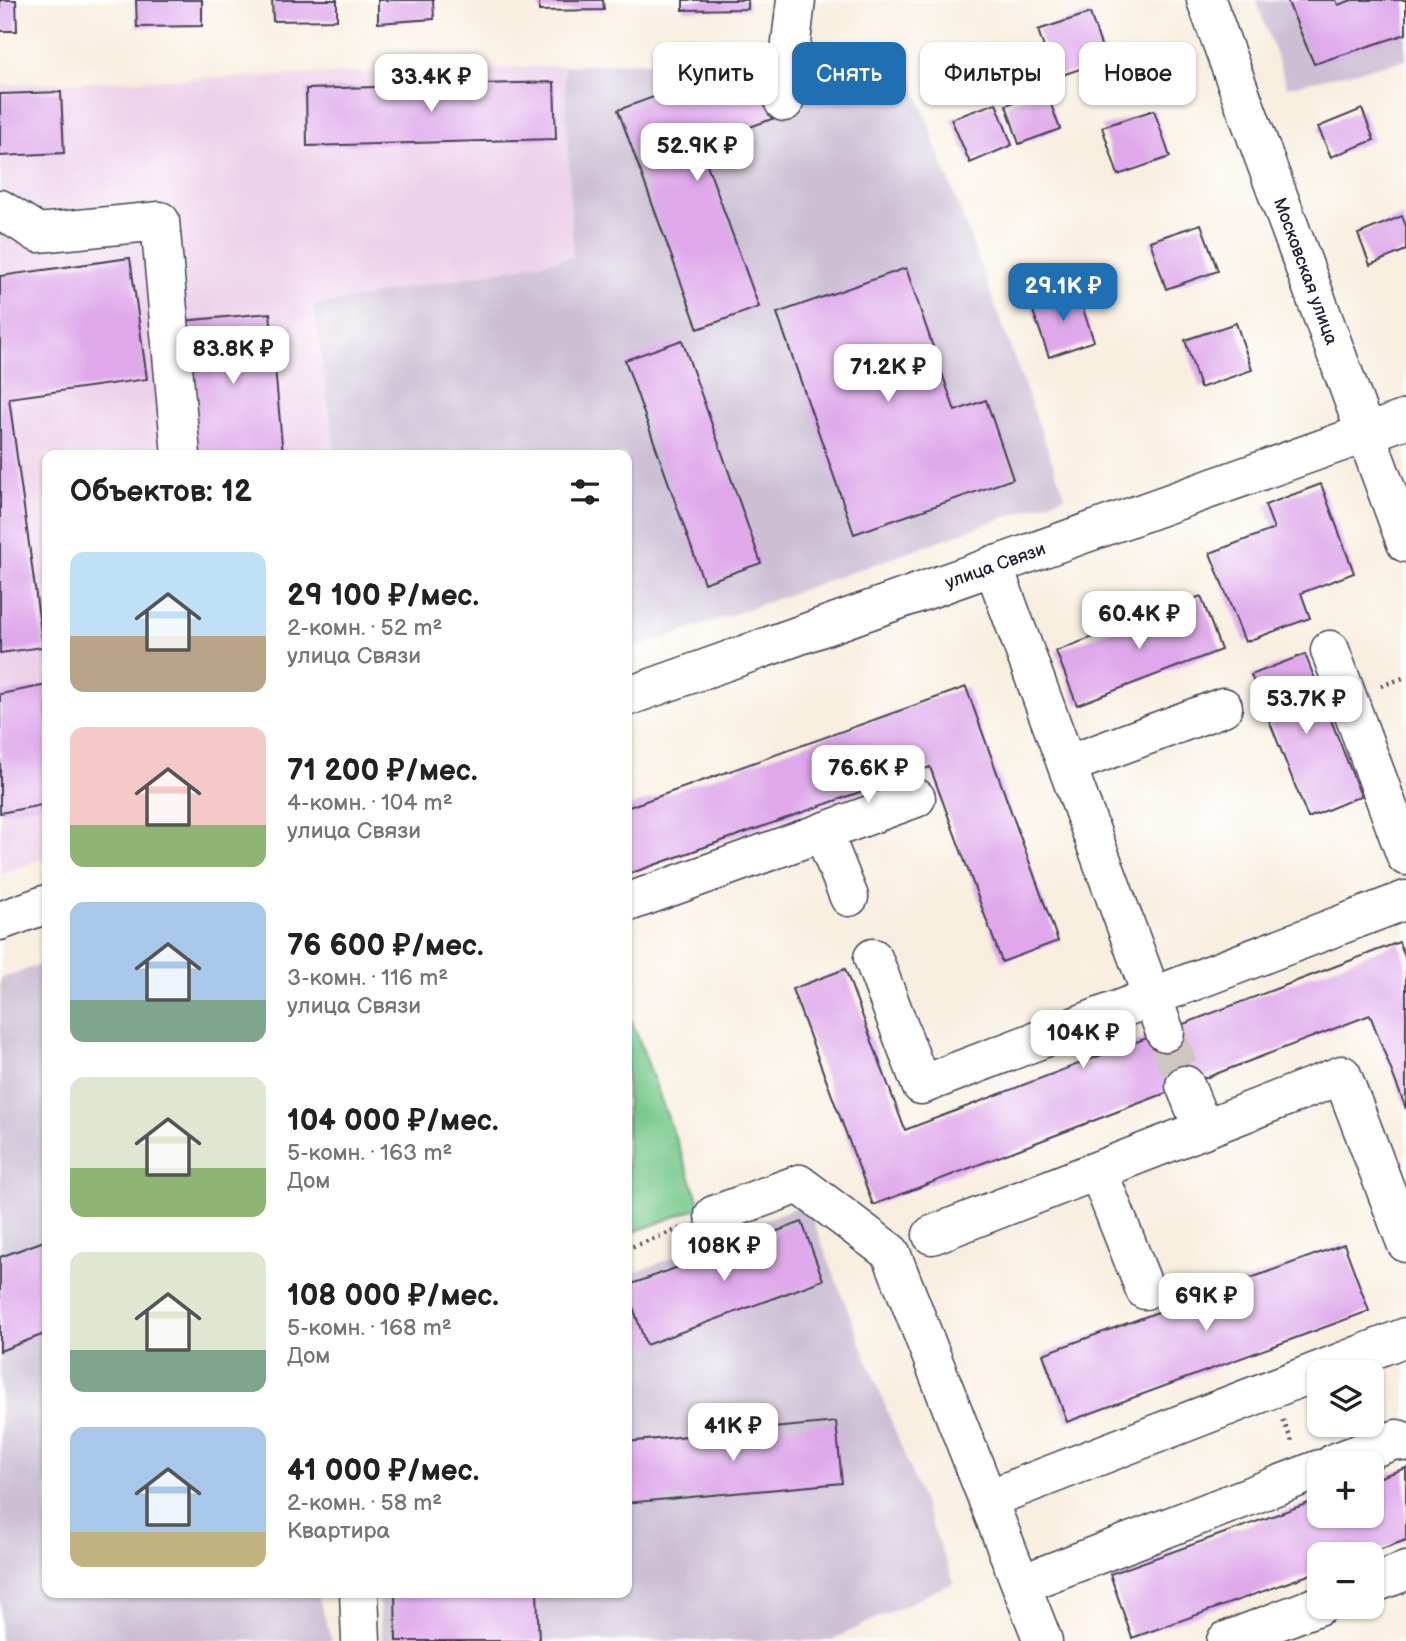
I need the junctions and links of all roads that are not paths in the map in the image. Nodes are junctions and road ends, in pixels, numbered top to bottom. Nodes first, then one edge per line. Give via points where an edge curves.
1 (796, 0) edge
2 (1206, 0) edge
3 (784, 102) dead end
4 (0, 209) edge
5 (1406, 419) edge
6 (1365, 432) junction
7 (181, 450) edge
8 (1406, 543) edge
9 (993, 565) junction
10 (1330, 650) dead end
11 (632, 695) edge
12 (1223, 707) dead end
13 (1067, 765) junction
14 (916, 798) dead end
15 (823, 832) junction
16 (1406, 856) edge
17 (849, 897) dead end
18 (1406, 900) edge
19 (632, 901) edge
20 (42, 906) edge
21 (0, 921) edge
22 (873, 958) dead end
23 (1152, 997) junction
24 (1165, 1032) tunnel mouth
25 (1185, 1085) tunnel mouth
26 (1203, 1129) junction
27 (1098, 1171) junction
28 (714, 1215) road end
29 (1406, 1243) edge
30 (909, 1245) junction
31 (1145, 1290) dead end
32 (1406, 1337) edge
33 (1406, 1442) edge
34 (1366, 1451) edge
35 (1307, 1474) edge
36 (988, 1499) junction
37 (1406, 1571) edge
38 (1384, 1579) edge
39 (1021, 1584) junction
40 (359, 1598) edge
41 (1307, 1610) edge
42 (361, 1641) edge
43 (1043, 1641) edge
44 (1226, 1641) edge

1 - 3 street
2 - 6 street, Московская улица
4 - 7 street via 38,233 160,220
5 - 6 street, улица Связи
6 - 8 street, Московская улица
6 - 9 street, улица Связи
9 - 11 street, улица Связи
9 - 13 street
10 - 16 street
12 - 13 street
13 - 23 street
14 - 15 street
15 - 17 street
15 - 19 street
18 - 23 street
20 - 21 street
22 - 23 street via 921,1085
23 - 24 street
25 - 26 street
26 - 27 street
26 - 29 street via 1342,1075
27 - 30 street
27 - 31 street
28 - 30 street via 799,1184
30 - 36 street
32 - 36 street
33 - 34 street via 1397,1439
35 - 39 street
36 - 39 street
37 - 38 street
39 - 43 street
40 - 42 street
41 - 44 street

